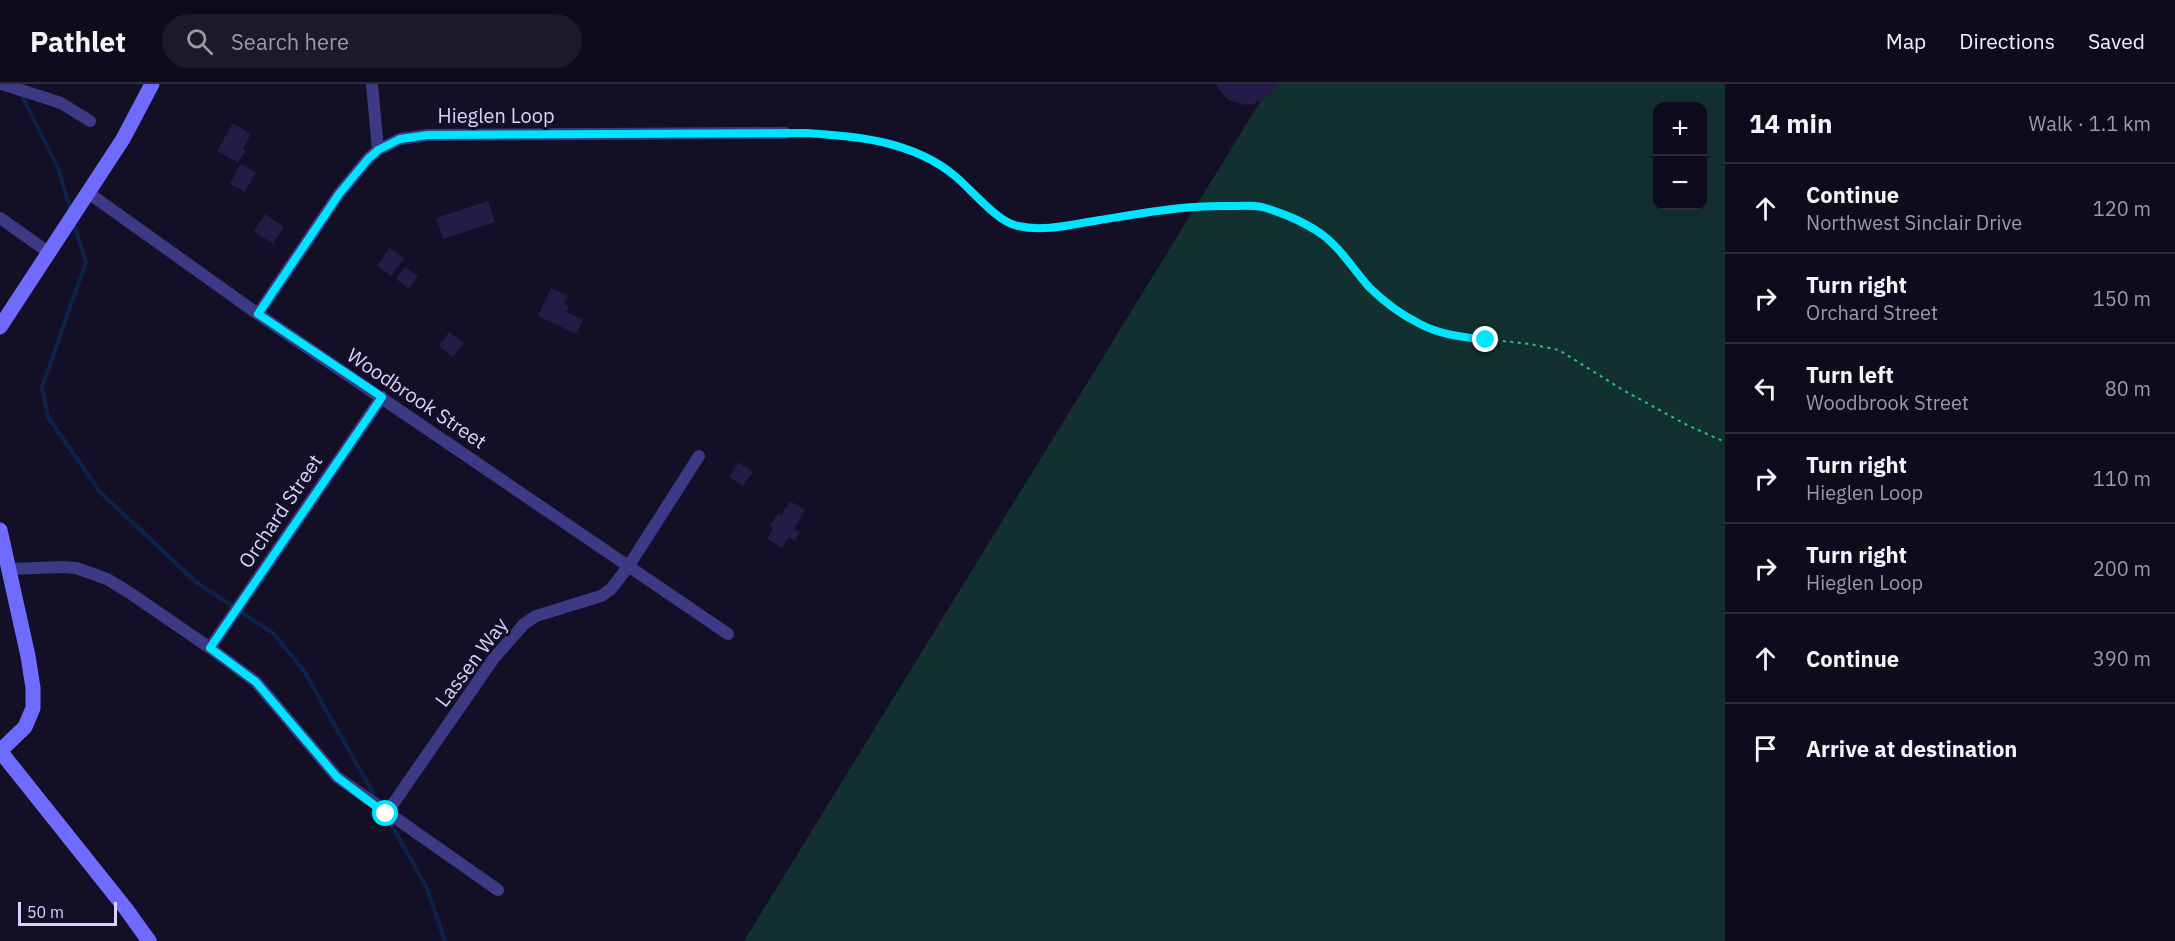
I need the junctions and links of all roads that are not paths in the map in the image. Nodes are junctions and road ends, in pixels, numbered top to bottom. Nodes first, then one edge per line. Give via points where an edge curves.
1 (2, 84) edge
2 (152, 84) edge
3 (372, 84) edge
4 (90, 121) dead end
5 (785, 133) joint
6 (378, 150) junction
7 (87, 192) junction
8 (1260, 207) road end
9 (0, 218) edge
10 (48, 252) junction
11 (258, 314) junction
12 (0, 327) edge
13 (382, 397) junction
14 (699, 456) dead end
15 (0, 530) edge
16 (628, 567) junction
17 (9, 569) junction
18 (728, 634) dead end
19 (210, 648) junction
20 (386, 814) junction
21 (498, 890) dead end
22 (149, 941) edge

1 - 4 street via 61,103
2 - 7 main road via 123,139
3 - 6 street
5 - 6 street, Hieglen Loop via 428,135 400,139
5 - 8 lane via 850,135 914,152 954,175 1015,226 1035,229 1178,207
6 - 11 street, Hieglen Loop via 339,194
7 - 10 main road
7 - 11 street, Woodbrook Street
9 - 10 street
10 - 12 main road
11 - 13 street, Woodbrook Street
13 - 16 street, Woodbrook Street
13 - 19 street, Orchard Street
14 - 16 street, Lassen Way
15 - 17 main road
16 - 18 street, Woodbrook Street
16 - 20 street, Lassen Way via 601,596 551,610 524,624 494,658
17 - 19 street via 62,567 92,572
17 - 22 main road via 28,656 33,708 25,728 0,751
19 - 20 street via 256,682 337,777
20 - 21 street

